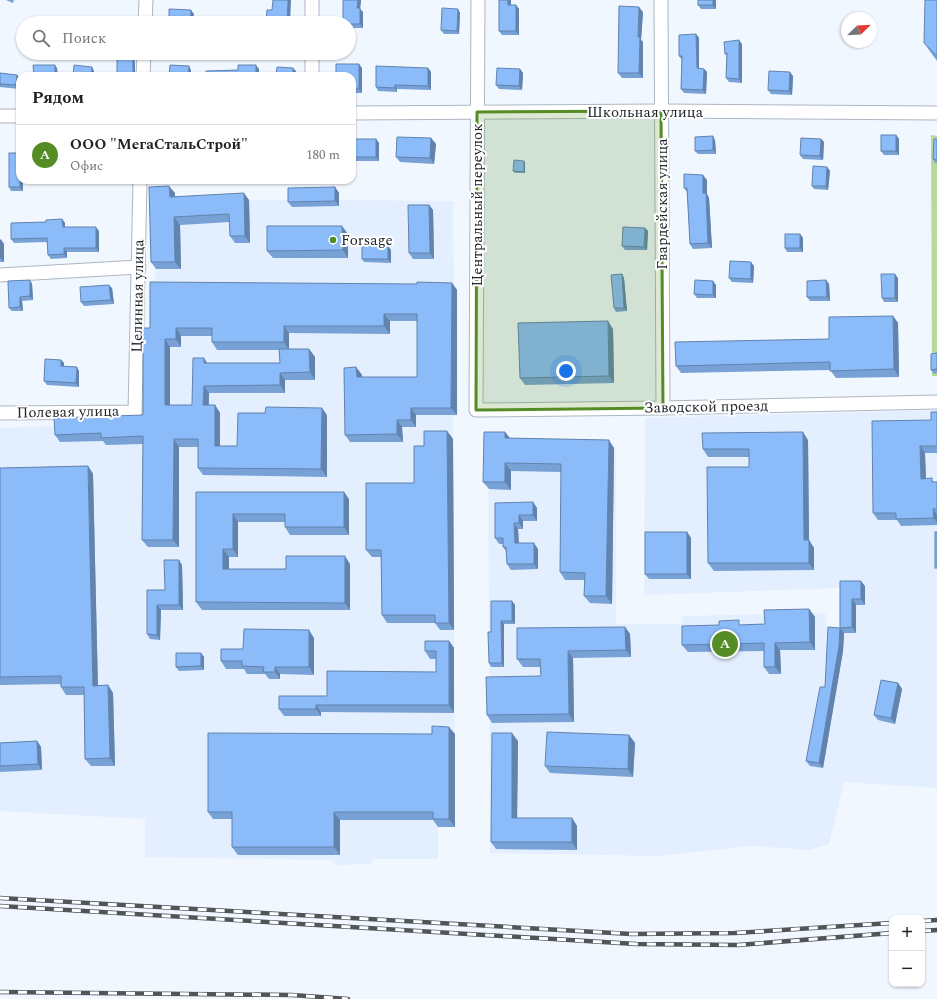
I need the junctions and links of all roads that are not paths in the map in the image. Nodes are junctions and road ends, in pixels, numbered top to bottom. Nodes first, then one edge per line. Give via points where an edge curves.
1 (146, 0) edge
2 (312, 0) edge
3 (478, 0) edge
4 (661, 0) edge
5 (145, 16) edge
6 (312, 16) edge
7 (144, 60) edge
8 (312, 60) edge
9 (143, 72) edge
10 (312, 72) edge
11 (661, 111) junction
12 (477, 112) junction
13 (356, 113) edge
14 (937, 113) edge
15 (0, 116) edge
16 (16, 116) edge
17 (140, 184) edge
18 (139, 267) junction
19 (0, 275) edge
20 (937, 402) edge
21 (663, 408) junction
22 (476, 410) joint
23 (135, 412) joint
24 (0, 413) edge

1 - 5 street
2 - 6 street
3 - 12 street, Центральный переулок
4 - 11 street, Гвардейская улица
7 - 9 street
8 - 10 street
11 - 12 street, Школьная улица
11 - 14 street, Школьная улица
11 - 21 street, Гвардейская улица
12 - 13 street, Школьная улица
12 - 22 street, Центральный переулок
15 - 16 street
17 - 18 street, Целинная улица
18 - 19 street
18 - 23 street, Целинная улица
20 - 21 street, Заводской проезд
21 - 22 street, Заводской проезд
23 - 24 street, Полевая улица

